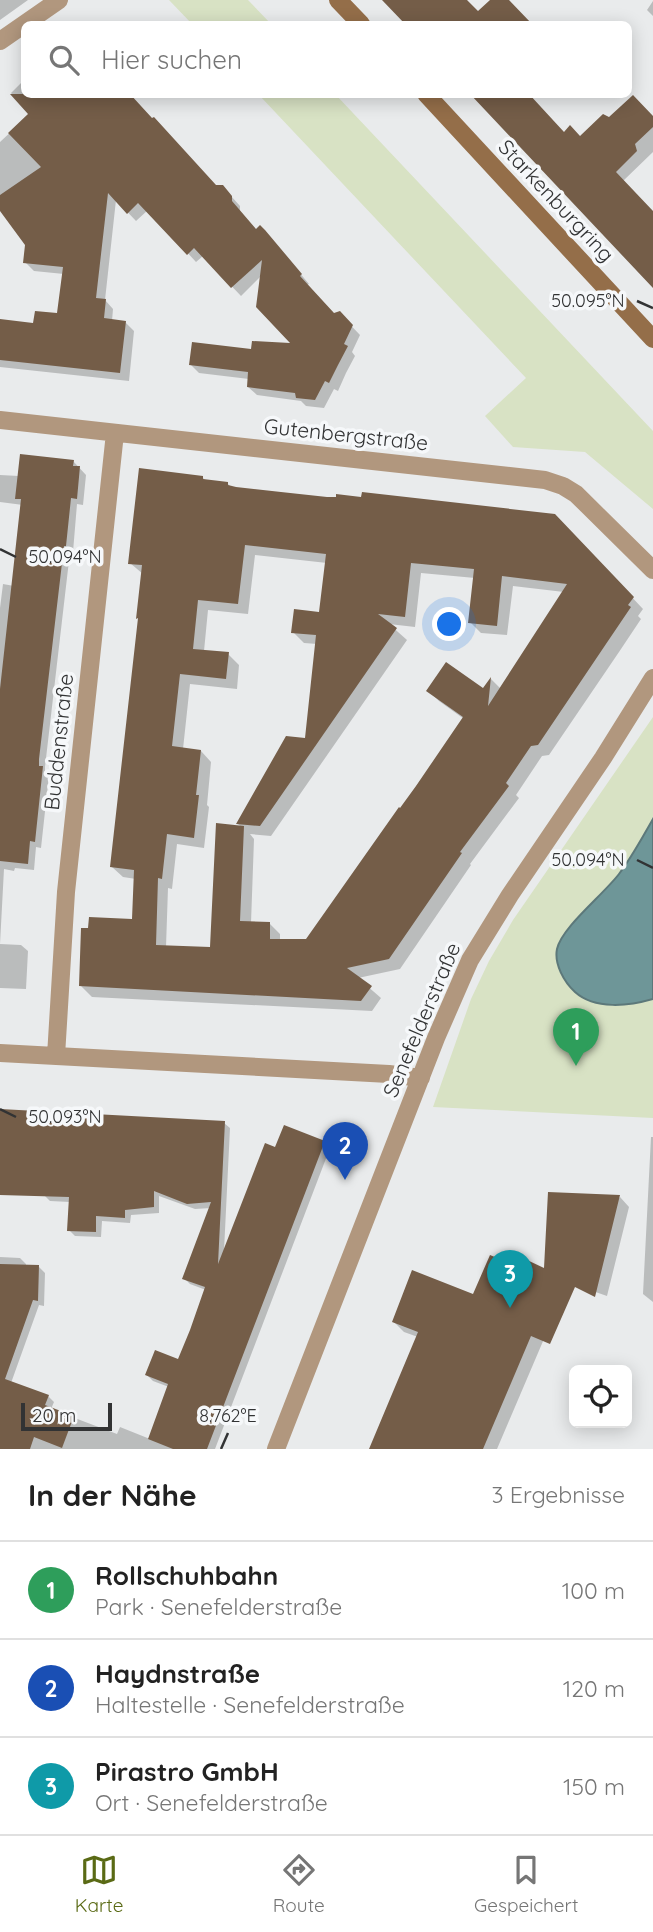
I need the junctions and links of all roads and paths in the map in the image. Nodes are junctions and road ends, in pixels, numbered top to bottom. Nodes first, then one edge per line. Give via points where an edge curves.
1 (59, 0) edge
2 (338, 0) edge
3 (29, 21) edge
4 (358, 21) edge
5 (21, 26) edge
6 (0, 41) edge
7 (430, 98) edge
8 (653, 339) edge
9 (0, 420) edge
10 (115, 433) junction
11 (653, 570) edge
12 (653, 678) edge
13 (0, 1053) edge
14 (56, 1056) junction
15 (421, 1078) junction
16 (276, 1449) edge

1 - 3 street
2 - 4 street
5 - 6 street
7 - 8 street, Starkenburgring
9 - 10 street, Gutenbergstraße
10 - 11 street, Gutenbergstraße via 545,480 576,494
10 - 14 street, Buddenstraße via 66,892
12 - 15 street, Senefelderstraße via 470,960
13 - 14 street
14 - 15 street
15 - 16 street, Senefelderstraße

